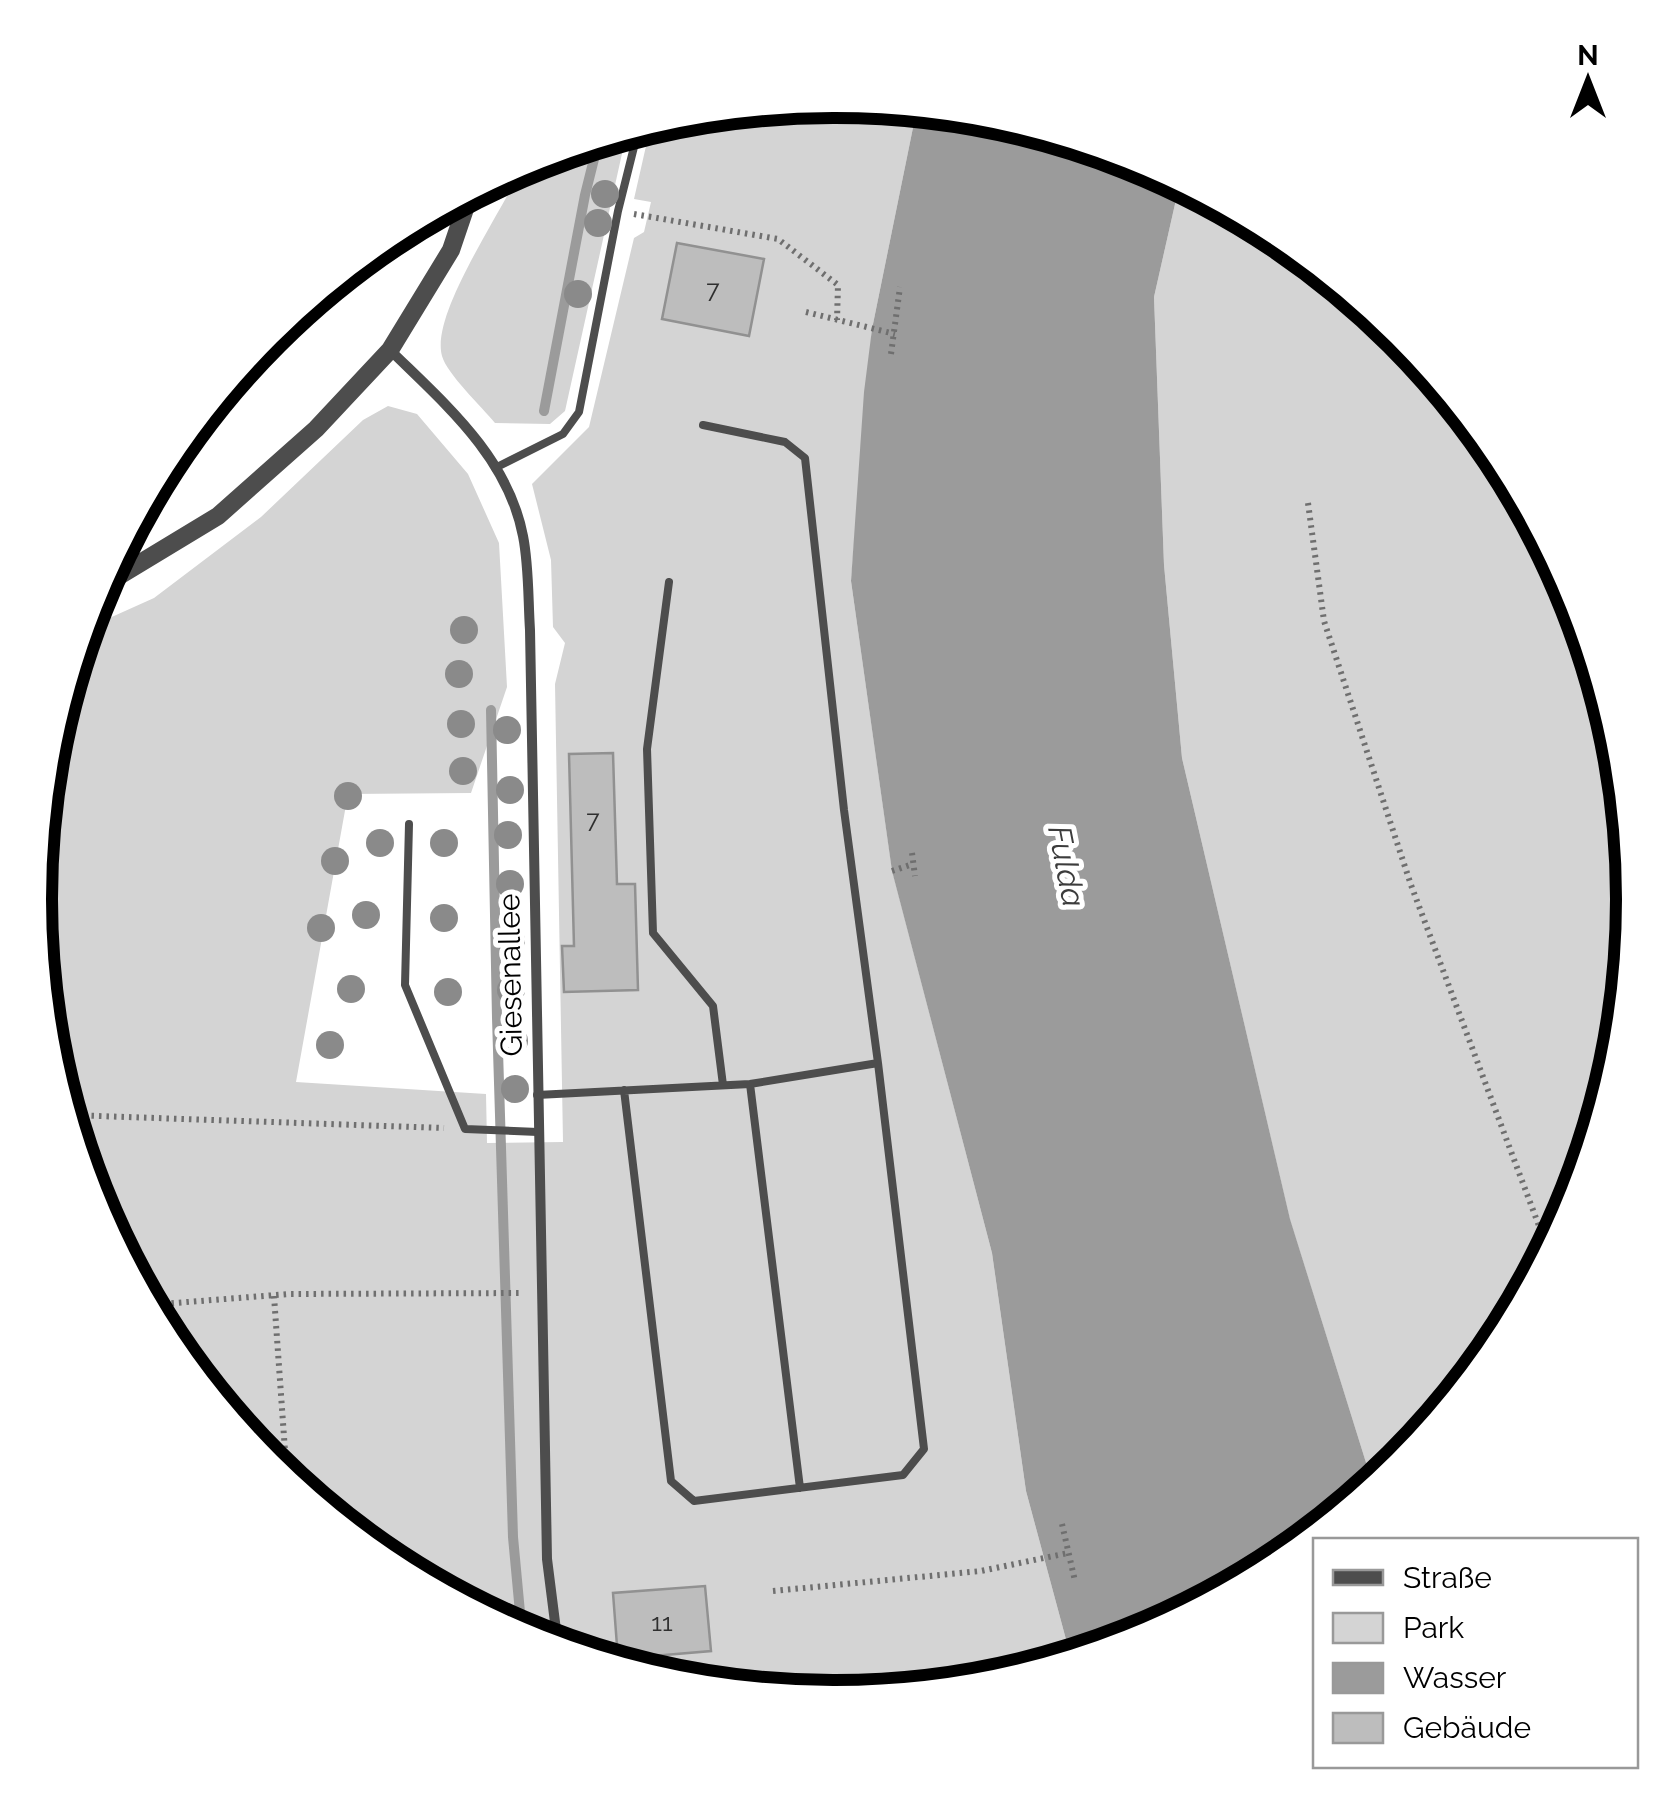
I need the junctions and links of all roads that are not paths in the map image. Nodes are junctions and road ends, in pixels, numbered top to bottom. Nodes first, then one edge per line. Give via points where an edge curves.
1 (635, 143) edge
2 (465, 210) edge
3 (390, 350) junction
4 (703, 425) dead end
5 (496, 468) junction
6 (124, 573) edge
7 (669, 582) dead end
8 (409, 824) dead end
9 (878, 1063) junction
10 (750, 1084) junction
11 (723, 1085) junction
12 (624, 1090) junction
13 (536, 1095) junction
14 (538, 1132) junction
15 (800, 1488) junction
16 (556, 1629) edge

1 - 5 lane via 579,412 563,434
2 - 3 street via 451,250
3 - 5 street, Giesenallee via 470,428
3 - 6 street via 316,429 218,516
4 - 9 lane via 786,442 805,458
5 - 13 street, Giesenallee via 524,537 530,630
7 - 11 lane via 647,749 653,933 713,1006
8 - 14 lane via 405,985 466,1129
9 - 10 lane
9 - 15 lane via 924,1449 903,1475
10 - 11 lane
10 - 15 lane
11 - 12 lane
12 - 13 lane
12 - 15 lane via 671,1480 694,1500
13 - 14 street, Giesenallee
14 - 16 street, Giesenallee via 547,1559

